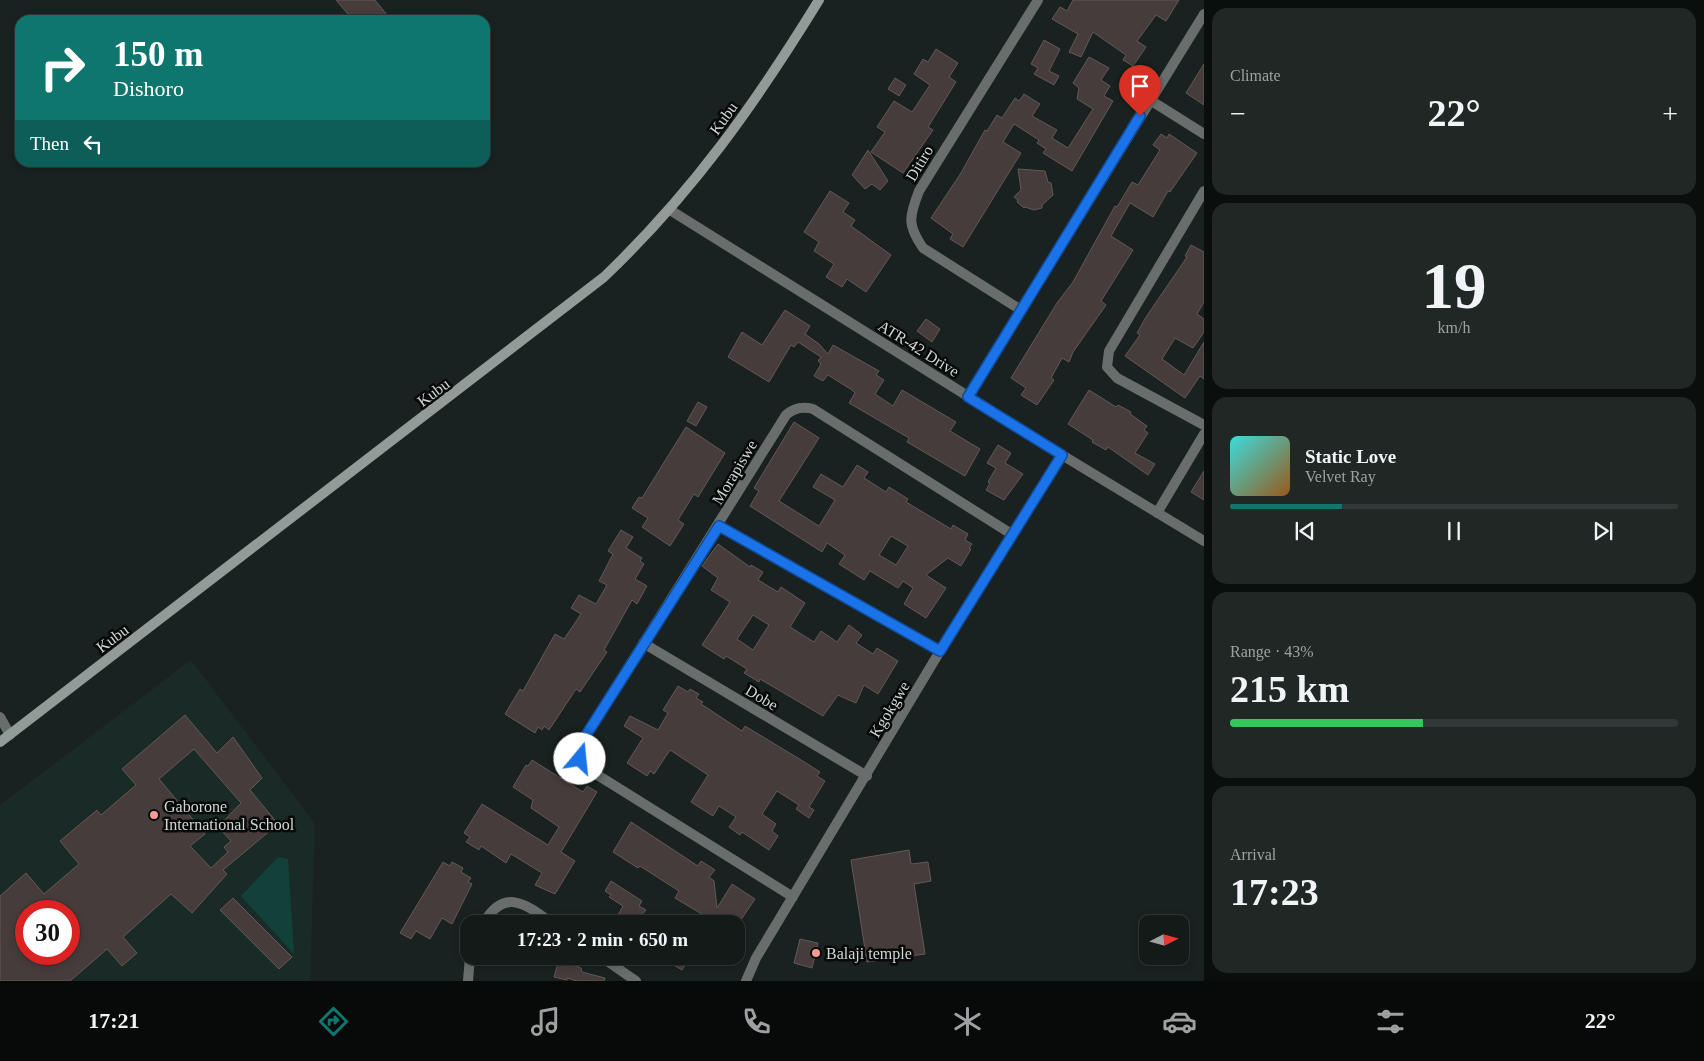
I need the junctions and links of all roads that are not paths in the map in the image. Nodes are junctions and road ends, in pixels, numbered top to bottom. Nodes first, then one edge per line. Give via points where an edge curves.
1 (819, 0) edge
2 (1038, 0) edge
3 (1204, 14) edge
4 (1150, 100) junction
5 (1204, 134) edge
6 (1204, 191) edge
7 (670, 210) junction
8 (1021, 310) junction
9 (968, 397) junction
10 (1204, 425) edge
11 (1204, 434) edge
12 (1062, 455) junction
13 (1157, 513) junction
14 (719, 526) junction
15 (1013, 535) junction
16 (1204, 541) edge
17 (643, 644) junction
18 (940, 651) junction
19 (0, 717) edge
20 (10, 735) junction
21 (0, 742) edge
22 (867, 776) junction
23 (793, 897) junction
24 (489, 915) edge
25 (539, 915) edge
26 (469, 965) edge
27 (613, 965) edge
28 (468, 981) edge
29 (636, 981) edge
30 (746, 981) edge

1 - 7 main road, Kubu via 744,116
2 - 8 street, Ditiro via 919,191 910,221 913,234 923,248
3 - 4 street
4 - 5 street
4 - 8 street
6 - 10 street via 1109,352 1107,367 1117,378
7 - 9 street, ATR-42 Drive
7 - 20 main road, Kubu via 623,259 581,296
8 - 9 street
9 - 12 street, ATR-42 Drive
11 - 13 street
12 - 13 street, ATR-42 Drive
12 - 15 street, Kgokgwe
13 - 16 street, ATR-42 Drive
14 - 15 street, Morapiswe via 786,415 793,409 807,408
14 - 17 street, Morapiswe
14 - 18 street
15 - 18 street, Kgokgwe
17 - 22 street, Dobe
17 - 23 street, Morapiswe via 583,740 580,759 591,772
18 - 22 street, Kgokgwe
19 - 20 street
20 - 21 main road, Kubu
22 - 23 street, Kgokgwe
23 - 30 street, Kgokgwe via 756,958
24 - 25 street via 505,902 519,902
26 - 28 street
27 - 29 street

